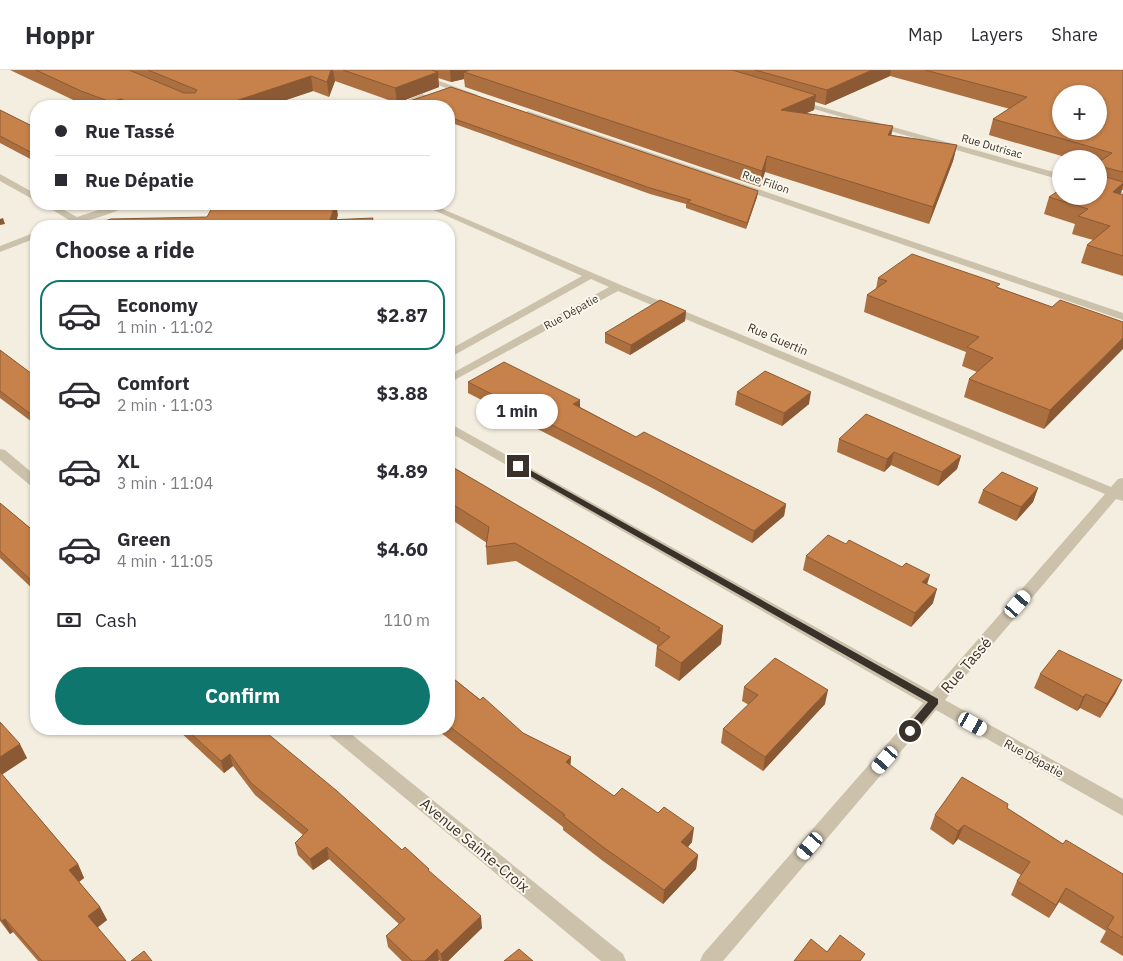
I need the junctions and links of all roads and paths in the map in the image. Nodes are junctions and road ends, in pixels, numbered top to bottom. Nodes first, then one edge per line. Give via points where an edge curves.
1 (401, 70) edge
2 (468, 81) edge
3 (451, 87) junction
4 (783, 97) edge
5 (487, 99) edge
6 (415, 100) edge
7 (514, 109) edge
8 (1052, 174) edge
9 (0, 177) edge
10 (1107, 190) edge
11 (30, 194) edge
12 (1123, 195) edge
13 (57, 210) edge
14 (108, 210) edge
15 (438, 210) edge
16 (74, 220) edge
17 (79, 220) edge
18 (30, 237) edge
19 (0, 249) edge
20 (591, 275) junction
21 (617, 287) junction
22 (1123, 317) edge
23 (504, 326) junction
24 (526, 336) junction
25 (455, 352) edge
26 (455, 377) edge
27 (455, 430) edge
28 (0, 453) edge
29 (30, 478) edge
30 (1120, 491) edge
31 (935, 702) junction
32 (341, 735) edge
33 (1123, 808) edge
34 (616, 961) edge
35 (710, 961) edge

1 - 3 street
2 - 3 street
3 - 5 street
3 - 6 street
4 - 8 street, Rue Dutrisac
7 - 22 street, Rue Filion
9 - 11 street
10 - 12 street
13 - 16 street
14 - 17 street
15 - 20 street, Rue Guertin
18 - 19 street
20 - 21 street, Rue Guertin
20 - 23 street, Rue Dépatie
21 - 24 street, Rue Dépatie
21 - 30 street, Rue Guertin
23 - 24 street
23 - 25 street, Rue Dépatie
24 - 26 street, Rue Dépatie
27 - 31 street, Rue Dépatie
28 - 29 street
30 - 31 street, Rue Tassé
31 - 33 street, Rue Dépatie
31 - 35 street, Rue Tassé
32 - 34 street, Avenue Sainte-Croix

